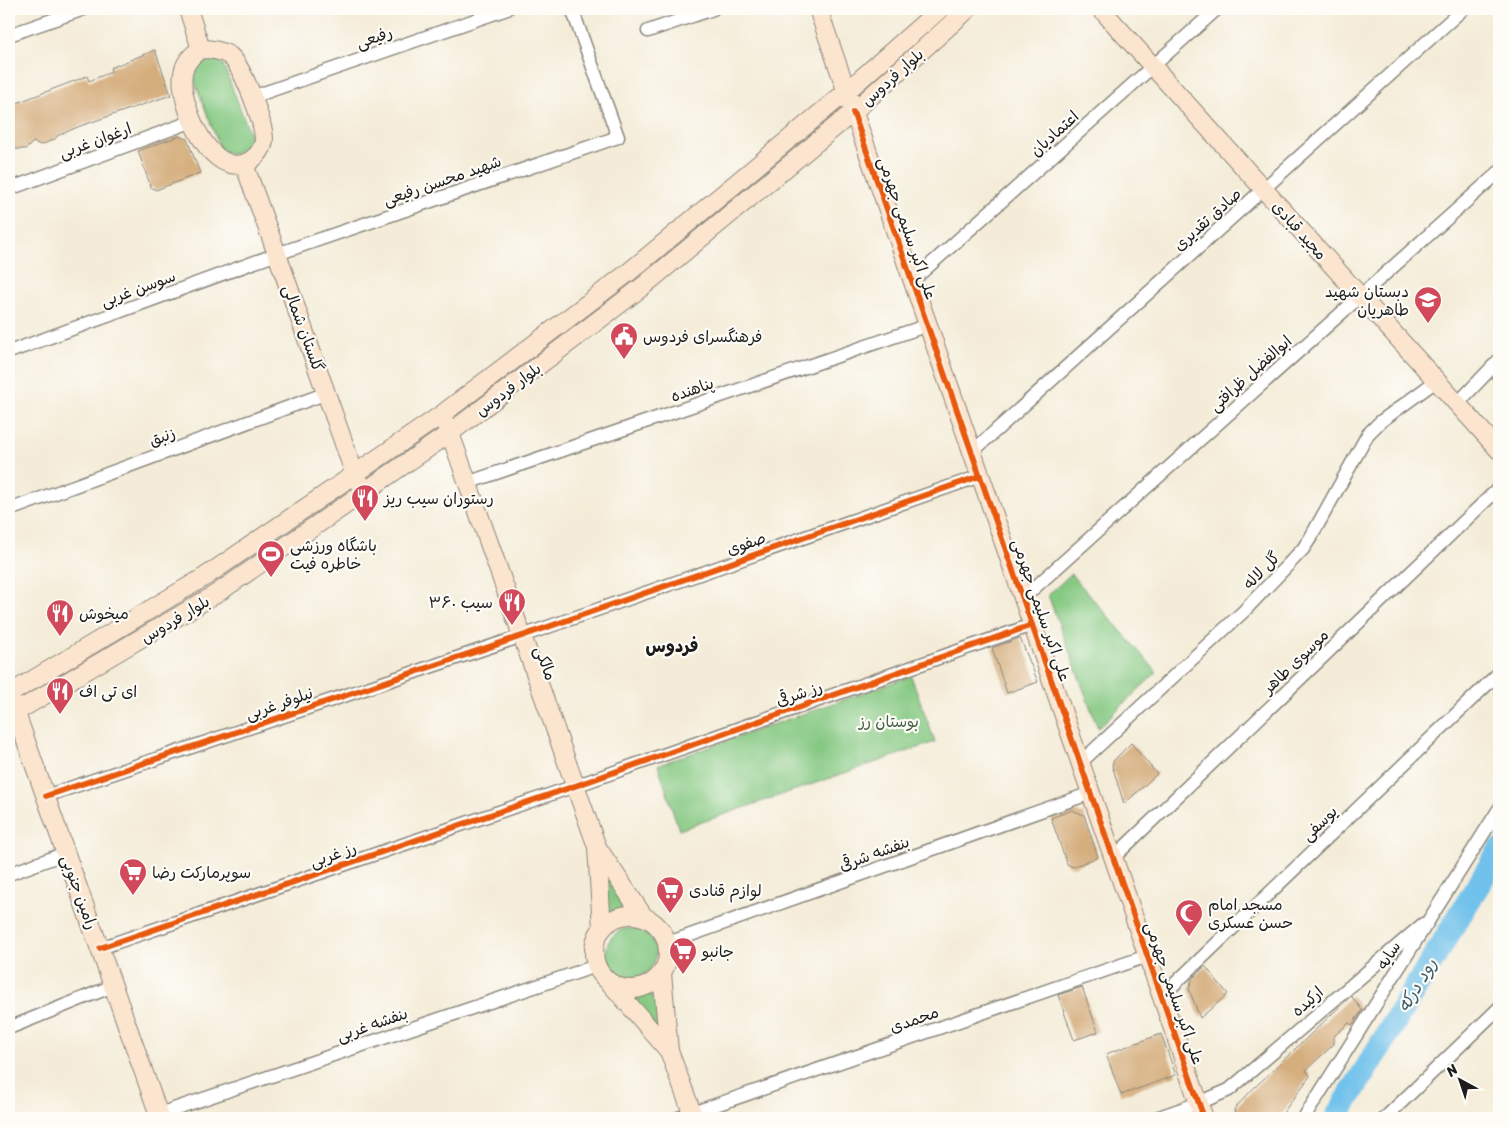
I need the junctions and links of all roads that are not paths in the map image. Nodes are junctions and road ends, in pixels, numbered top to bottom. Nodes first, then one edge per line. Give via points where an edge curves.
1 (84, 9) edge
2 (188, 9) edge
3 (507, 9) edge
4 (572, 9) edge
5 (713, 9) edge
6 (818, 9) edge
7 (940, 9) edge
8 (968, 9) edge
9 (1101, 9) edge
10 (1217, 9) edge
11 (1463, 9) edge
12 (648, 31) dead end
13 (9, 35) edge
14 (201, 49) junction
15 (1152, 66) junction
16 (847, 91) junction
17 (252, 97) junction
18 (854, 112) junction
19 (193, 120) junction
20 (244, 164) junction
21 (1499, 172) edge
22 (9, 189) edge
23 (1263, 189) junction
24 (278, 254) junction
25 (912, 281) junction
26 (1360, 296) junction
27 (928, 325) junction
28 (9, 352) edge
29 (1499, 360) edge
30 (1436, 381) junction
31 (327, 393) junction
32 (1457, 404) junction
33 (441, 415) junction
34 (450, 433) junction
35 (1499, 450) edge
36 (972, 452) junction
37 (355, 475) junction
38 (980, 476) junction
39 (468, 483) junction
40 (1499, 488) edge
41 (364, 493) junction
42 (9, 510) edge
43 (1023, 598) junction
44 (1032, 625) junction
45 (522, 636) junction
46 (1499, 673) edge
47 (9, 694) edge
48 (12, 714) edge
49 (1080, 763) junction
50 (575, 786) junction
51 (1090, 793) junction
52 (46, 796) junction
53 (1499, 809) edge
54 (597, 847) junction
55 (66, 853) junction
56 (1113, 858) junction
57 (9, 874) edge
58 (1432, 916) junction
59 (644, 917) junction
60 (602, 929) junction
61 (668, 944) junction
62 (100, 948) junction
63 (1147, 956) junction
64 (596, 966) junction
65 (662, 973) junction
66 (611, 984) junction
67 (113, 986) junction
68 (1162, 997) junction
69 (1499, 1008) edge
70 (9, 1028) edge
71 (669, 1051) junction
72 (1201, 1111) edge
73 (160, 1116) edge
74 (688, 1117) edge
75 (1156, 1118) edge
76 (1304, 1118) edge
77 (1384, 1118) edge

1 - 13 street
2 - 14 street
3 - 17 street, رفیعی
4 - 24 street, شهید محسن رفیعی via 618,137
5 - 12 street
6 - 16 street
7 - 16 street, بلوار فردوس
8 - 18 street, بلوار فردوس
9 - 15 street, مجید قبادی
10 - 15 street, اعتمادیان
11 - 23 street, صادق تقدیری
14 - 17 street via 220,50 234,60
14 - 19 street via 194,53 183,71 184,97
15 - 23 street, مجید قبادی
15 - 25 street, اعتمادیان
16 - 18 street, علی اکبر سلیمی جهرمی
16 - 33 street, بلوار فردوس via 629,272
17 - 20 street via 264,140 260,152
18 - 25 street, علی اکبر سلیمی جهرمی
18 - 34 street, بلوار فردوس via 642,287
19 - 20 street via 204,142 218,159 234,165
19 - 22 street, ارغوان غربی
20 - 24 street, گلستان شمالی
21 - 26 street, ابوالفضل ظرافتی
23 - 26 street, مجید قبادی
23 - 36 street, صادق تقدیری
24 - 28 street, سوسن غربی
24 - 31 street, گلستان شمالی
25 - 27 street, علی اکبر سلیمی جهرمی
26 - 30 street, مجید قبادی
26 - 43 street, ابوالفضل ظرافتی
27 - 36 street, علی اکبر سلیمی جهرمی
27 - 39 street, پناهنده
29 - 32 street
30 - 32 street, مجید قبادی
30 - 49 street, گل لاله via 1368,434 1311,537 1294,560 1244,611
31 - 37 street, گلستان شمالی
31 - 42 street, زنبق
32 - 35 street, مجید قبادی
33 - 34 street, مالکی
33 - 37 street, بلوار فردوس
34 - 39 street, مالکی
34 - 41 street, بلوار فردوس
36 - 38 street, علی اکبر سلیمی جهرمی
37 - 41 street, گلستان شمالی
37 - 47 street, بلوار فردوس via 206,576
38 - 43 street, علی اکبر سلیمی جهرمی
38 - 45 street, صفوی
39 - 45 street, مالکی
40 - 56 street, موسوی طاهر
41 - 48 street, بلوار فردوس via 216,594
43 - 44 street, علی اکبر سلیمی جهرمی
44 - 49 street, علی اکبر سلیمی جهرمی
44 - 50 street, رز شرقی
45 - 50 street, مالکی
45 - 52 street, نیلوفر غربی
46 - 68 street, یوسفی
47 - 48 street, رامین جنوبی
48 - 52 street, رامین جنوبی
49 - 51 street, علی اکبر سلیمی جهرمی
50 - 54 street, مالکی
50 - 62 street, رز غربی
51 - 56 street, علی اکبر سلیمی جهرمی
51 - 61 street, بنفشه شرقی
52 - 55 street, رامین جنوبی
53 - 58 street, سایه
54 - 59 street, مالکی
54 - 60 street, مالکی
55 - 57 street
55 - 62 street, رامین جنوبی
56 - 63 street, علی اکبر سلیمی جهرمی
58 - 72 street, ارکیده
58 - 76 street, سایه
59 - 60 street via 621,916
59 - 61 street via 659,927
60 - 64 street via 596,940
61 - 65 street via 667,964
62 - 67 street, رامین جنوبی
63 - 68 street, علی اکبر سلیمی جهرمی
63 - 74 street, محمدی
64 - 66 street
64 - 73 street, بنفشه غربی
65 - 66 street via 655,981 633,990
65 - 71 street
66 - 71 street
67 - 70 street
67 - 73 street, رامین جنوبی
68 - 72 street, علی اکبر سلیمی جهرمی
69 - 77 street
71 - 74 street
72 - 75 street, ارکیده

